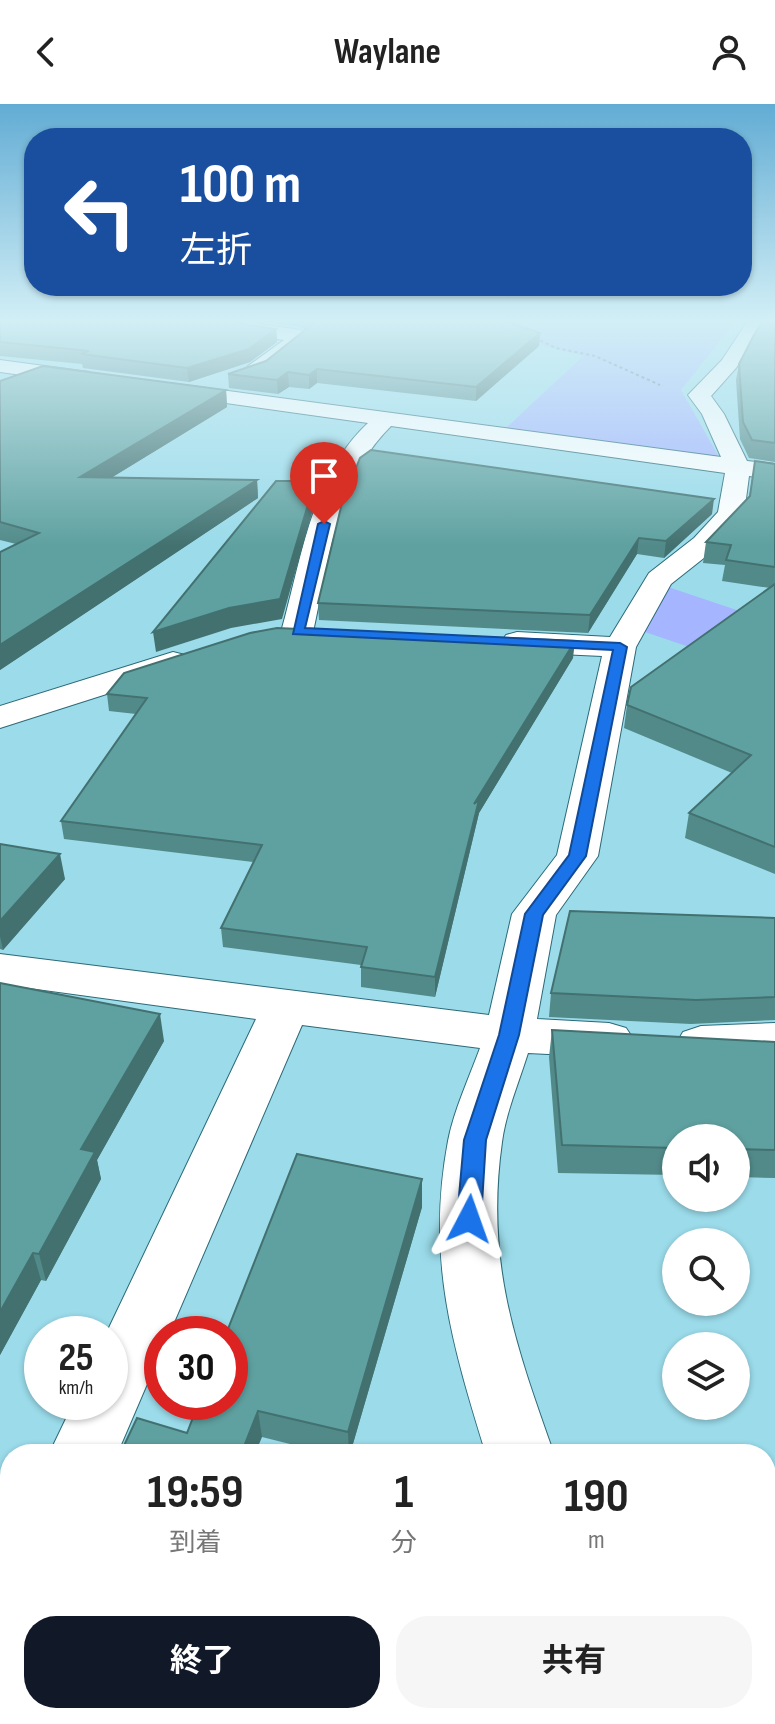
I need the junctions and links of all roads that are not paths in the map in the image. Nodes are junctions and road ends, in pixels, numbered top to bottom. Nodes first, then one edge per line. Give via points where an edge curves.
1 (207, 395) edge
2 (699, 395) edge
3 (385, 419) junction
4 (738, 467) junction
5 (775, 472) edge
6 (297, 633) edge
7 (482, 640) edge
8 (620, 647) junction
9 (201, 653) edge
10 (0, 717) edge
11 (0, 969) edge
12 (286, 1006) junction
13 (509, 1035) junction
14 (775, 1040) edge
15 (128, 1355) edge
16 (99, 1420) edge
17 (88, 1444) edge
18 (517, 1444) edge

1 - 3 street
2 - 4 street
3 - 4 street
3 - 6 street via 359,444 331,497
4 - 5 street
4 - 8 street via 731,514 704,544 659,579
7 - 8 street
8 - 13 street via 577,856 534,914
9 - 10 street
11 - 12 street
12 - 13 street
12 - 15 street
13 - 14 street via 653,1043
13 - 18 street via 475,1140 467,1245 483,1343
16 - 17 street

